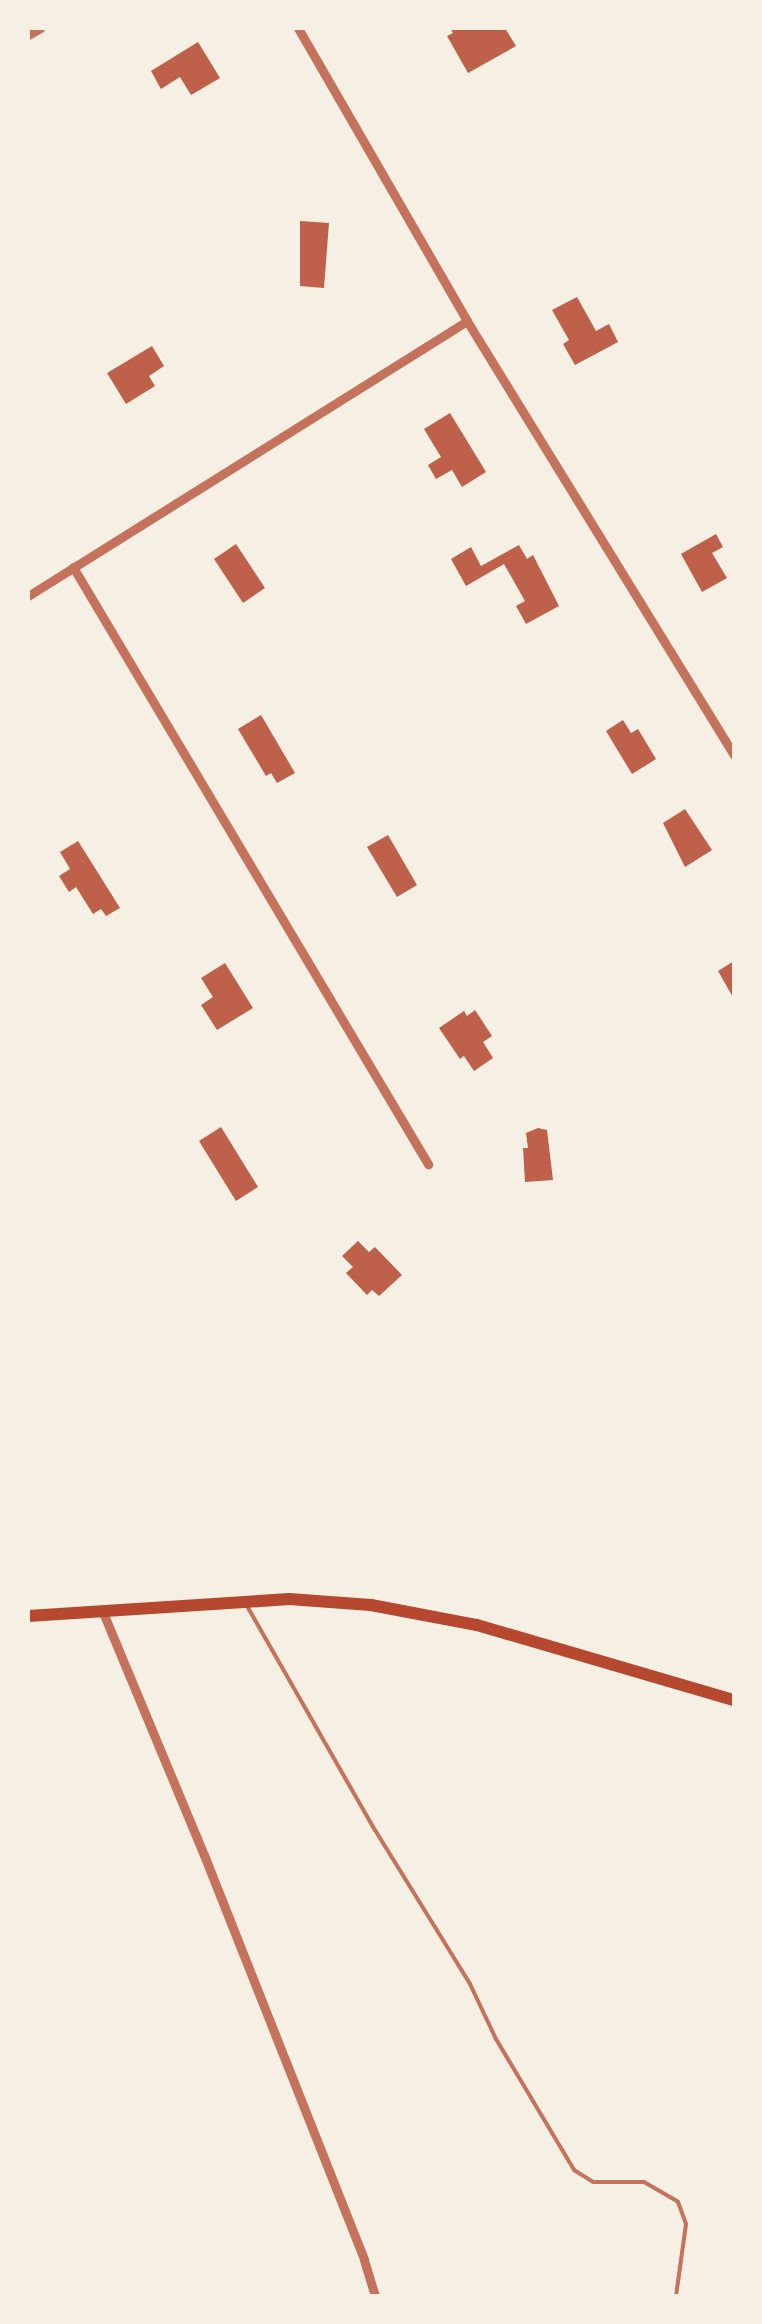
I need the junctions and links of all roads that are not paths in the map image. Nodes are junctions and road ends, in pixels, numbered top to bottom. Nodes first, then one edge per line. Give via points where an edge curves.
1 (40, 28) edge
2 (298, 28) edge
3 (28, 35) edge
4 (467, 321) junction
5 (73, 567) junction
6 (28, 596) edge
7 (734, 755) edge
8 (428, 1164) dead end
9 (244, 1602) junction
10 (102, 1610) junction
11 (28, 1616) edge
12 (734, 1700) edge
13 (375, 2296) edge
14 (676, 2296) edge

1 - 3 street
2 - 4 street
4 - 5 street
4 - 7 street
5 - 6 street
5 - 8 street
9 - 10 main road
9 - 12 main road via 328,1601 441,1616
9 - 14 lane via 574,2170 593,2182 644,2182 678,2202 686,2224
10 - 11 main road
10 - 13 street

